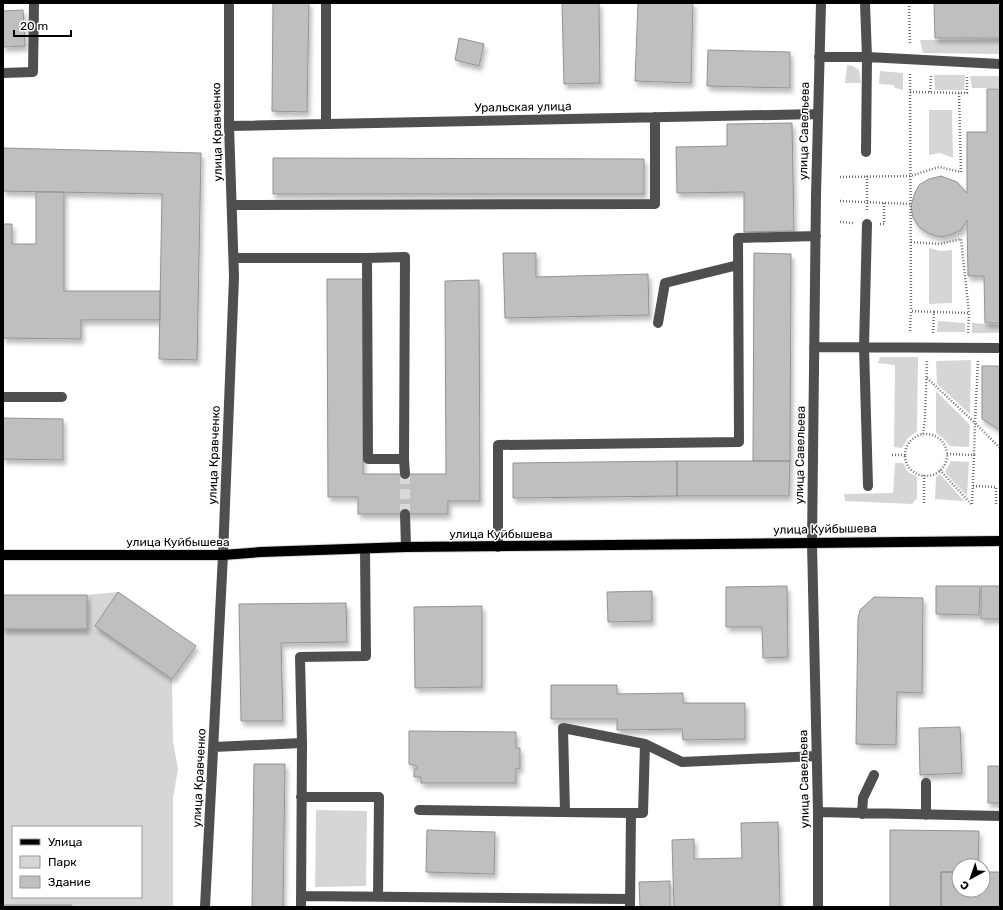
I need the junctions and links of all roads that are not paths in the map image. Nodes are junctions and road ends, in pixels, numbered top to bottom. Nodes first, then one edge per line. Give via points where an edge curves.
1 (34, 3) edge
2 (229, 3) edge
3 (326, 3) edge
4 (821, 3) edge
5 (865, 3) edge
6 (819, 57) junction
7 (867, 57) junction
8 (1000, 64) edge
9 (3, 73) edge
10 (818, 114) junction
11 (655, 117) junction
12 (326, 124) junction
13 (229, 126) junction
14 (866, 152) dead end
15 (232, 205) junction
16 (867, 224) road end
17 (816, 236) junction
18 (234, 258) junction
19 (367, 258) junction
20 (738, 265) junction
21 (658, 323) dead end
22 (814, 347) junction
23 (864, 347) junction
24 (1000, 348) edge
25 (3, 397) edge
26 (62, 397) dead end
27 (404, 459) junction
28 (405, 474) tunnel mouth
29 (868, 486) dead end
30 (405, 514) tunnel mouth
31 (1000, 541) edge
32 (812, 542) junction
33 (406, 547) junction
34 (498, 547) junction
35 (365, 548) junction
36 (3, 555) edge
37 (223, 555) junction
38 (302, 743) junction
39 (645, 744) junction
40 (214, 747) junction
41 (816, 756) junction
42 (874, 775) dead end
43 (926, 783) dead end
44 (302, 797) junction
45 (419, 810) dead end
46 (565, 812) junction
47 (818, 812) junction
48 (631, 813) junction
49 (862, 814) junction
50 (926, 815) junction
51 (1000, 816) edge
52 (301, 896) junction
53 (378, 897) junction
54 (630, 903) edge
55 (205, 907) edge
56 (301, 907) edge
57 (818, 907) edge

1 - 9 street via 33,72
2 - 13 street, улица Кравченко
3 - 12 street
4 - 6 street, улица Савельева
5 - 7 street
6 - 7 street
6 - 10 street, улица Савельева
7 - 8 street
7 - 14 street
10 - 11 street, Уральская улица
10 - 17 street, улица Савельева
11 - 12 street, Уральская улица
11 - 15 street via 656,204
12 - 13 street, Уральская улица
13 - 15 street, улица Кравченко
15 - 18 street, улица Кравченко
16 - 23 street
17 - 20 street via 738,238
17 - 22 street, улица Савельева
18 - 19 street
18 - 37 street, улица Кравченко
19 - 27 street via 368,459
19 - 27 street via 405,257
20 - 21 street via 665,283
20 - 34 street via 739,442 498,445
22 - 23 street
22 - 32 street, улица Савельева
23 - 24 street
23 - 29 street
25 - 26 street
27 - 28 street
30 - 33 street
31 - 32 main road, улица Куйбышева
32 - 34 main road, улица Куйбышева
32 - 41 street, улица Савельева
33 - 34 main road, улица Куйбышева
33 - 35 main road, улица Куйбышева
35 - 37 main road, улица Куйбышева
35 - 38 street via 366,656 300,657
36 - 37 main road, улица Куйбышева
37 - 40 street, улица Кравченко
38 - 40 street
38 - 44 street
39 - 41 street via 682,762
39 - 46 street via 563,728
39 - 48 street via 643,813
40 - 55 street, улица Кравченко
41 - 47 street, улица Савельева
42 - 49 street via 863,798
43 - 50 street
44 - 52 street
44 - 53 street via 379,797
45 - 46 street
46 - 48 street
47 - 49 street
47 - 57 street, улица Савельева
48 - 54 street
49 - 50 street
50 - 51 street
52 - 53 street
52 - 56 street
53 - 54 street

